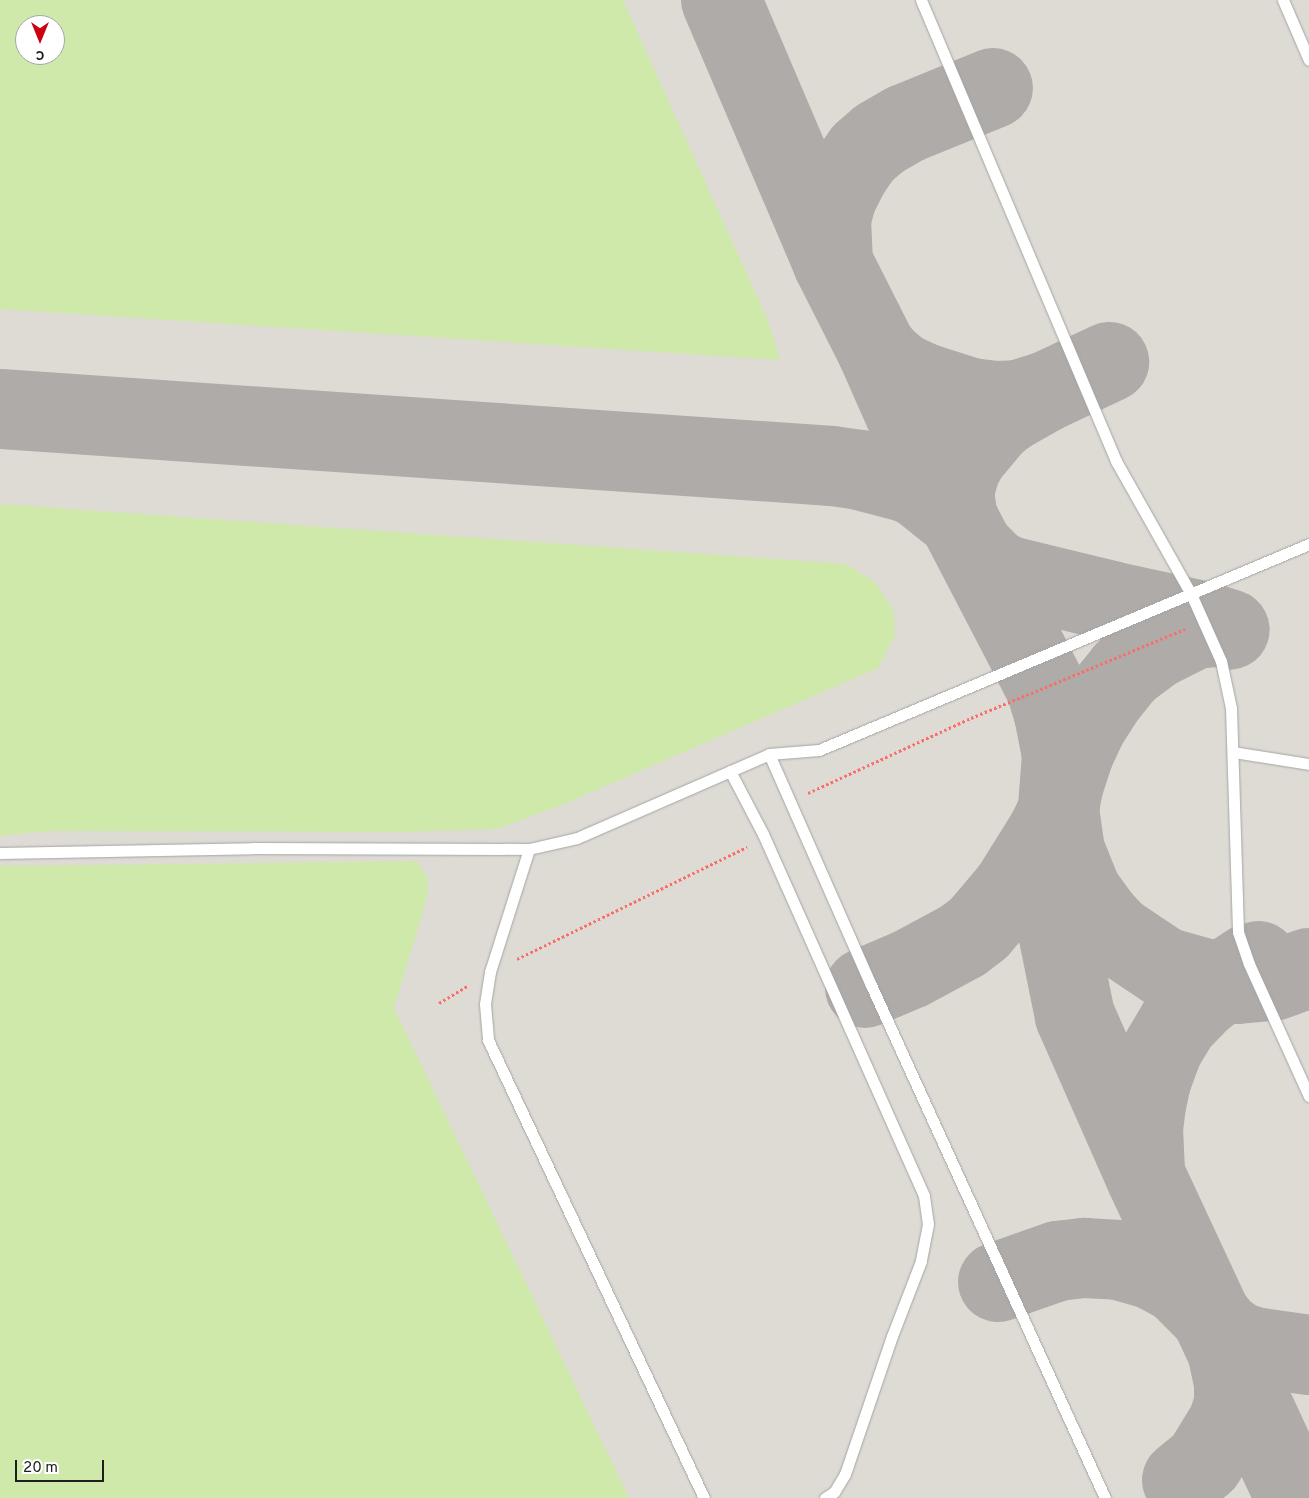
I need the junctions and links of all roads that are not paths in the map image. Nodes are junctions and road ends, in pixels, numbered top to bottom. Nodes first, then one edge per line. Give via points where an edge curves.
1 (921, 0) edge
2 (1283, 0) edge
3 (1309, 60) edge
4 (1309, 544) edge
5 (1191, 594) junction
6 (1232, 752) junction
7 (769, 754) junction
8 (1309, 764) edge
9 (730, 771) junction
10 (529, 850) junction
11 (0, 853) edge
12 (1309, 1096) edge
13 (704, 1498) edge
14 (825, 1498) edge
15 (1105, 1498) edge

1 - 5 lane via 1116,461
2 - 3 lane
4 - 5 lane
5 - 6 lane via 1221,661 1232,708
5 - 7 lane via 819,750
6 - 8 lane
6 - 12 lane via 1238,932 1249,964
7 - 9 lane
7 - 15 lane via 791,809
9 - 10 lane via 577,838
9 - 14 lane via 763,834 924,1196 928,1224 921,1260 845,1474 834,1492
10 - 11 lane via 253,848
10 - 13 lane via 490,972 485,1004 488,1040

